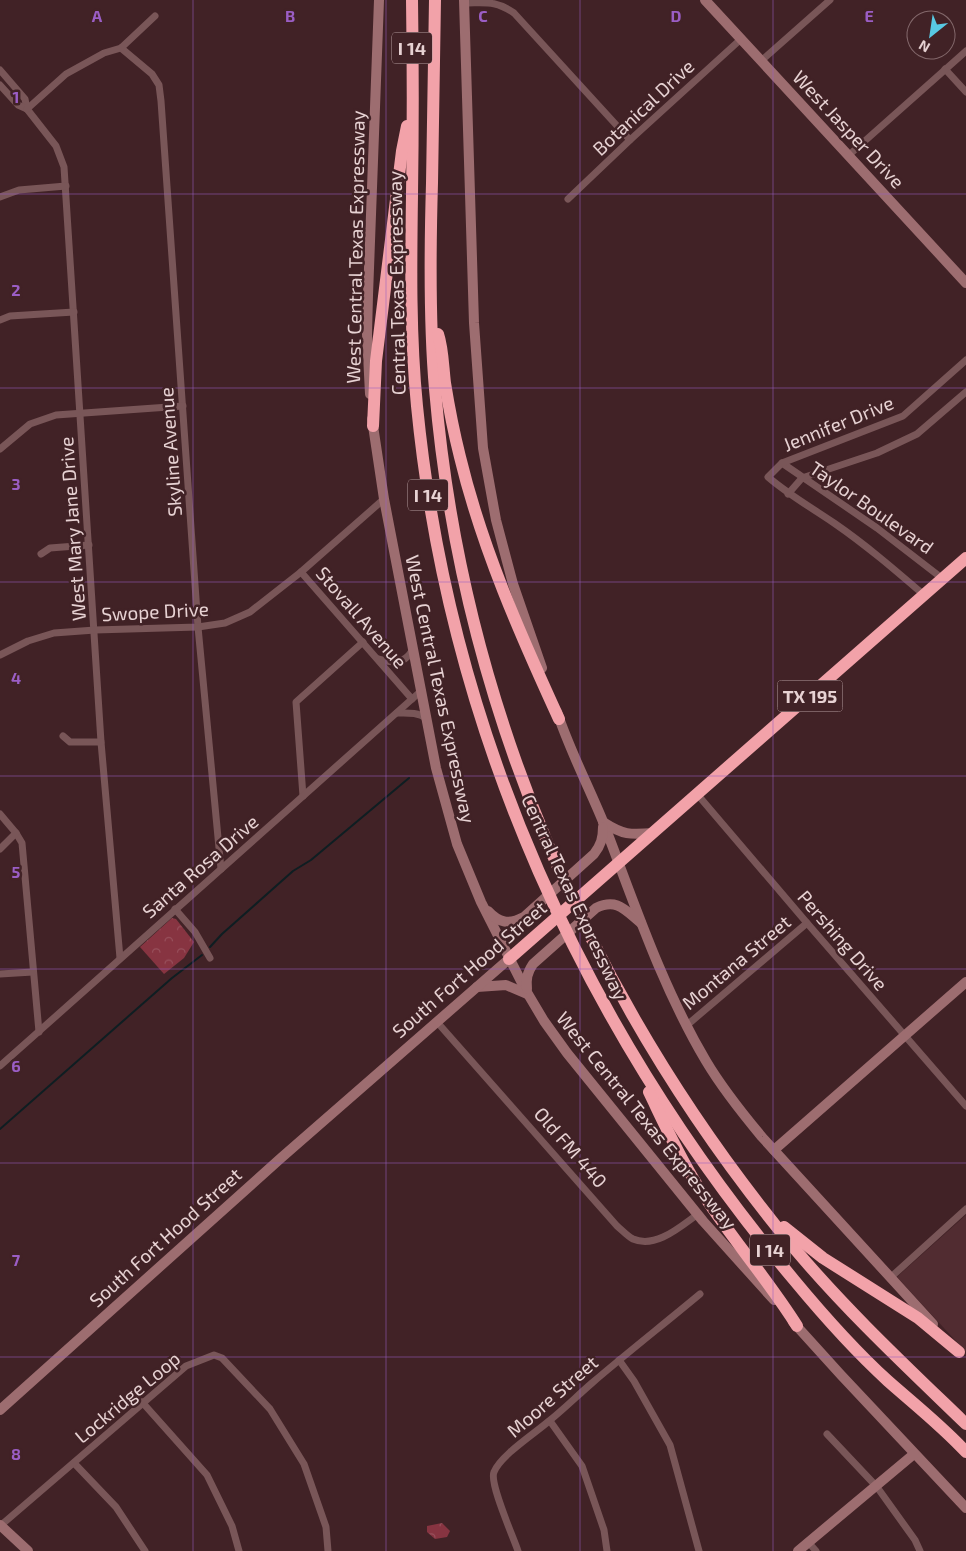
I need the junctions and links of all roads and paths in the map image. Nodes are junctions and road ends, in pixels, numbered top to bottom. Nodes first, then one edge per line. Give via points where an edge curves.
1 (378, 0) edge
2 (412, 0) edge
3 (435, 0) edge
4 (705, 0) edge
5 (830, 0) edge
6 (464, 2) edge
7 (155, 16) dead end
8 (741, 39) junction
9 (121, 48) junction
10 (966, 50) edge
11 (762, 61) junction
12 (945, 69) junction
13 (0, 70) edge
14 (0, 85) edge
15 (966, 92) edge
16 (413, 96) junction
17 (27, 109) junction
18 (630, 140) junction
19 (849, 155) junction
20 (66, 186) junction
21 (0, 196) edge
22 (568, 199) dead end
23 (966, 283) edge
24 (74, 312) junction
25 (431, 312) junction
26 (0, 320) edge
27 (966, 360) edge
28 (966, 392) edge
29 (183, 406) junction
30 (81, 412) junction
31 (373, 426) junction
32 (0, 449) edge
33 (782, 463) junction
34 (768, 477) joint
35 (802, 478) junction
36 (788, 494) junction
37 (384, 499) junction
38 (89, 544) junction
39 (41, 554) dead end
40 (966, 558) edge
41 (301, 572) junction
42 (943, 579) junction
43 (924, 595) junction
44 (198, 628) junction
45 (95, 630) junction
46 (363, 642) junction
47 (412, 651) junction
48 (0, 655) edge
49 (378, 659) junction
50 (421, 691) junction
51 (412, 699) junction
52 (397, 713) junction
53 (426, 718) junction
54 (559, 719) junction
55 (63, 736) dead end
56 (101, 742) junction
57 (697, 794) junction
58 (303, 796) junction
59 (0, 814) edge
60 (603, 822) junction
61 (16, 833) junction
62 (654, 833) junction
63 (0, 849) edge
64 (619, 863) junction
65 (221, 869) junction
66 (481, 902) junction
67 (175, 909) junction
68 (641, 924) junction
69 (807, 924) junction
70 (120, 958) junction
71 (210, 958) dead end
72 (509, 959) junction
73 (33, 972) junction
74 (0, 974) edge
75 (966, 982) edge
76 (477, 987) junction
77 (527, 994) junction
78 (611, 1018) junction
79 (437, 1022) junction
80 (686, 1026) junction
81 (39, 1032) junction
82 (905, 1036) junction
83 (0, 1066) edge
84 (966, 1106) edge
85 (774, 1150) junction
86 (966, 1208) edge
87 (766, 1213) junction
88 (698, 1214) junction
89 (890, 1278) junction
90 (700, 1294) dead end
91 (797, 1326) junction
92 (962, 1356) edge
93 (619, 1360) junction
94 (142, 1402) junction
95 (0, 1410) edge
96 (550, 1421) junction
97 (966, 1424) edge
98 (827, 1434) dead end
99 (966, 1452) edge
100 (914, 1454) junction
101 (74, 1463) junction
102 (877, 1487) junction
103 (966, 1508) edge
104 (0, 1524) edge
105 (812, 1547) edge
106 (28, 1551) edge
107 (146, 1551) edge
108 (239, 1551) edge
109 (328, 1551) edge
110 (518, 1551) edge
111 (607, 1551) edge
112 (699, 1551) edge
113 (798, 1551) edge
114 (920, 1551) edge

1 - 31 main road, West Central Texas Expressway via 367,334
2 - 16 highway, Central Texas Expressway / I 14
3 - 25 highway, Central Texas Expressway / I 14
4 - 8 main road, West Jasper Drive
5 - 11 street
6 - 18 street via 492,2 514,13
6 - 54 main road via 474,323 483,448 513,584
7 - 9 street
8 - 11 main road, West Jasper Drive
8 - 18 street, Botanical Drive
9 - 17 street via 104,52 66,74
9 - 29 street, Skyline Avenue via 152,74 159,85
10 - 12 street
11 - 19 main road, West Jasper Drive
12 - 15 street
12 - 19 street
13 - 17 street, West Mary Jane Drive via 25,99
14 - 17 street, West Mary Jane Drive via 18,105
16 - 31 highway via 402,151 376,361
16 - 78 highway, Central Texas Expressway / I 14 via 412,337 427,491 442,574 460,650 490,750 541,876
17 - 20 street, West Mary Jane Drive via 56,146
18 - 22 street, Botanical Drive
19 - 23 main road, West Jasper Drive
20 - 21 street via 19,190
20 - 24 street, West Mary Jane Drive
24 - 26 street via 10,316
24 - 30 street, West Mary Jane Drive
25 - 54 highway via 439,338 459,457 473,504 504,594
25 - 87 highway, Central Texas Expressway / I 14 via 444,477 467,600 510,750 556,862 630,1011 707,1132
27 - 33 street, Jennifer Drive via 903,416
28 - 35 street, Jennifer Drive via 917,434 877,453
29 - 30 street
29 - 44 street, Skyline Avenue
30 - 32 street via 56,414 30,424
30 - 38 street, West Mary Jane Drive
31 - 37 main road, West Central Texas Expressway
33 - 34 street, Jennifer Drive
33 - 35 street, Taylor Boulevard
34 - 36 street, Taylor Boulevard
35 - 36 street, Jennifer Drive
35 - 42 street, Taylor Boulevard via 877,528
36 - 43 street, Taylor Boulevard via 879,555
37 - 41 street, Stovall Avenue
37 - 47 main road, West Central Texas Expressway
38 - 39 street via 50,548
38 - 45 street, West Mary Jane Drive
40 - 42 highway, South Fort Hood Street / TX 195
41 - 44 street, Swope Drive via 250,612 225,623
41 - 46 street, Stovall Avenue
42 - 43 highway, South Fort Hood Street / TX 195
43 - 57 highway, South Fort Hood Street / TX 195
44 - 45 street, Swope Drive
44 - 65 street, Skyline Avenue
45 - 48 street, Swope Drive via 54,633
45 - 56 street, West Mary Jane Drive
46 - 49 street, Stovall Avenue
46 - 58 street via 296,702
47 - 49 street via 401,661
47 - 50 main road, West Central Texas Expressway
49 - 51 street, Stovall Avenue
50 - 51 street, Santa Rosa Drive
50 - 53 main road, West Central Texas Expressway
51 - 52 street, Santa Rosa Drive
52 - 53 street via 414,713
52 - 58 street, Santa Rosa Drive
53 - 66 main road, West Central Texas Expressway via 457,844
54 - 60 main road
55 - 56 street via 70,742
56 - 70 street, West Mary Jane Drive
57 - 62 highway, South Fort Hood Street / TX 195
57 - 69 street, Pershing Drive
58 - 65 street, Santa Rosa Drive
59 - 61 street
60 - 62 main road via 618,832 632,835
60 - 64 main road
60 - 66 main road via 603,836 594,854 524,917 514,923 496,919
61 - 63 street
61 - 73 street via 22,843
62 - 64 highway, South Fort Hood Street / TX 195
64 - 68 main road
64 - 72 highway, South Fort Hood Street / TX 195
65 - 67 street, Santa Rosa Drive
66 - 72 main road, West Central Texas Expressway
67 - 70 street, Santa Rosa Drive
67 - 71 street via 195,932
68 - 77 main road via 615,904 596,908 532,964 526,980
68 - 80 main road
69 - 80 street, Montana Street
69 - 82 street, Pershing Drive
70 - 81 street, Santa Rosa Drive
72 - 76 main road, South Fort Hood Street / TX 195
72 - 77 main road, West Central Texas Expressway
73 - 74 street
73 - 81 street
75 - 82 main road
76 - 77 main road via 506,984
76 - 79 main road, South Fort Hood Street / TX 195
77 - 88 main road, West Central Texas Expressway via 567,1053
78 - 91 highway via 694,1179
78 - 99 highway, Central Texas Expressway / I 14 via 646,1076 745,1220 796,1282 884,1378
79 - 88 street, Old FM 440 via 627,1235 634,1240 657,1239
79 - 95 main road, South Fort Hood Street / TX 195
80 - 85 main road via 722,1085
81 - 83 street, Santa Rosa Drive
82 - 84 street, Pershing Drive
82 - 85 main road
85 - 89 main road
86 - 89 street
87 - 92 highway via 823,1258 918,1318
87 - 97 highway, Central Texas Expressway / I 14 via 869,1330
88 - 91 main road, West Central Texas Expressway
89 - 92 main road
90 - 93 street, Moore Street
91 - 100 main road, West Central Texas Expressway
93 - 96 street, Moore Street
93 - 112 street via 670,1445
94 - 101 street, Lockridge Loop
94 - 108 street via 207,1475 232,1526
94 - 109 street, Lockridge Loop via 186,1366 214,1355 222,1358 270,1409 304,1464 326,1527
96 - 110 street, Moore Street via 521,1444 493,1473 495,1491
96 - 111 street via 582,1466 604,1530
98 - 102 street
100 - 102 main road
100 - 103 main road, West Central Texas Expressway
101 - 104 street, Lockridge Loop
101 - 107 street via 116,1507
102 - 105 main road
102 - 114 street
104 - 106 main road
105 - 113 main road

